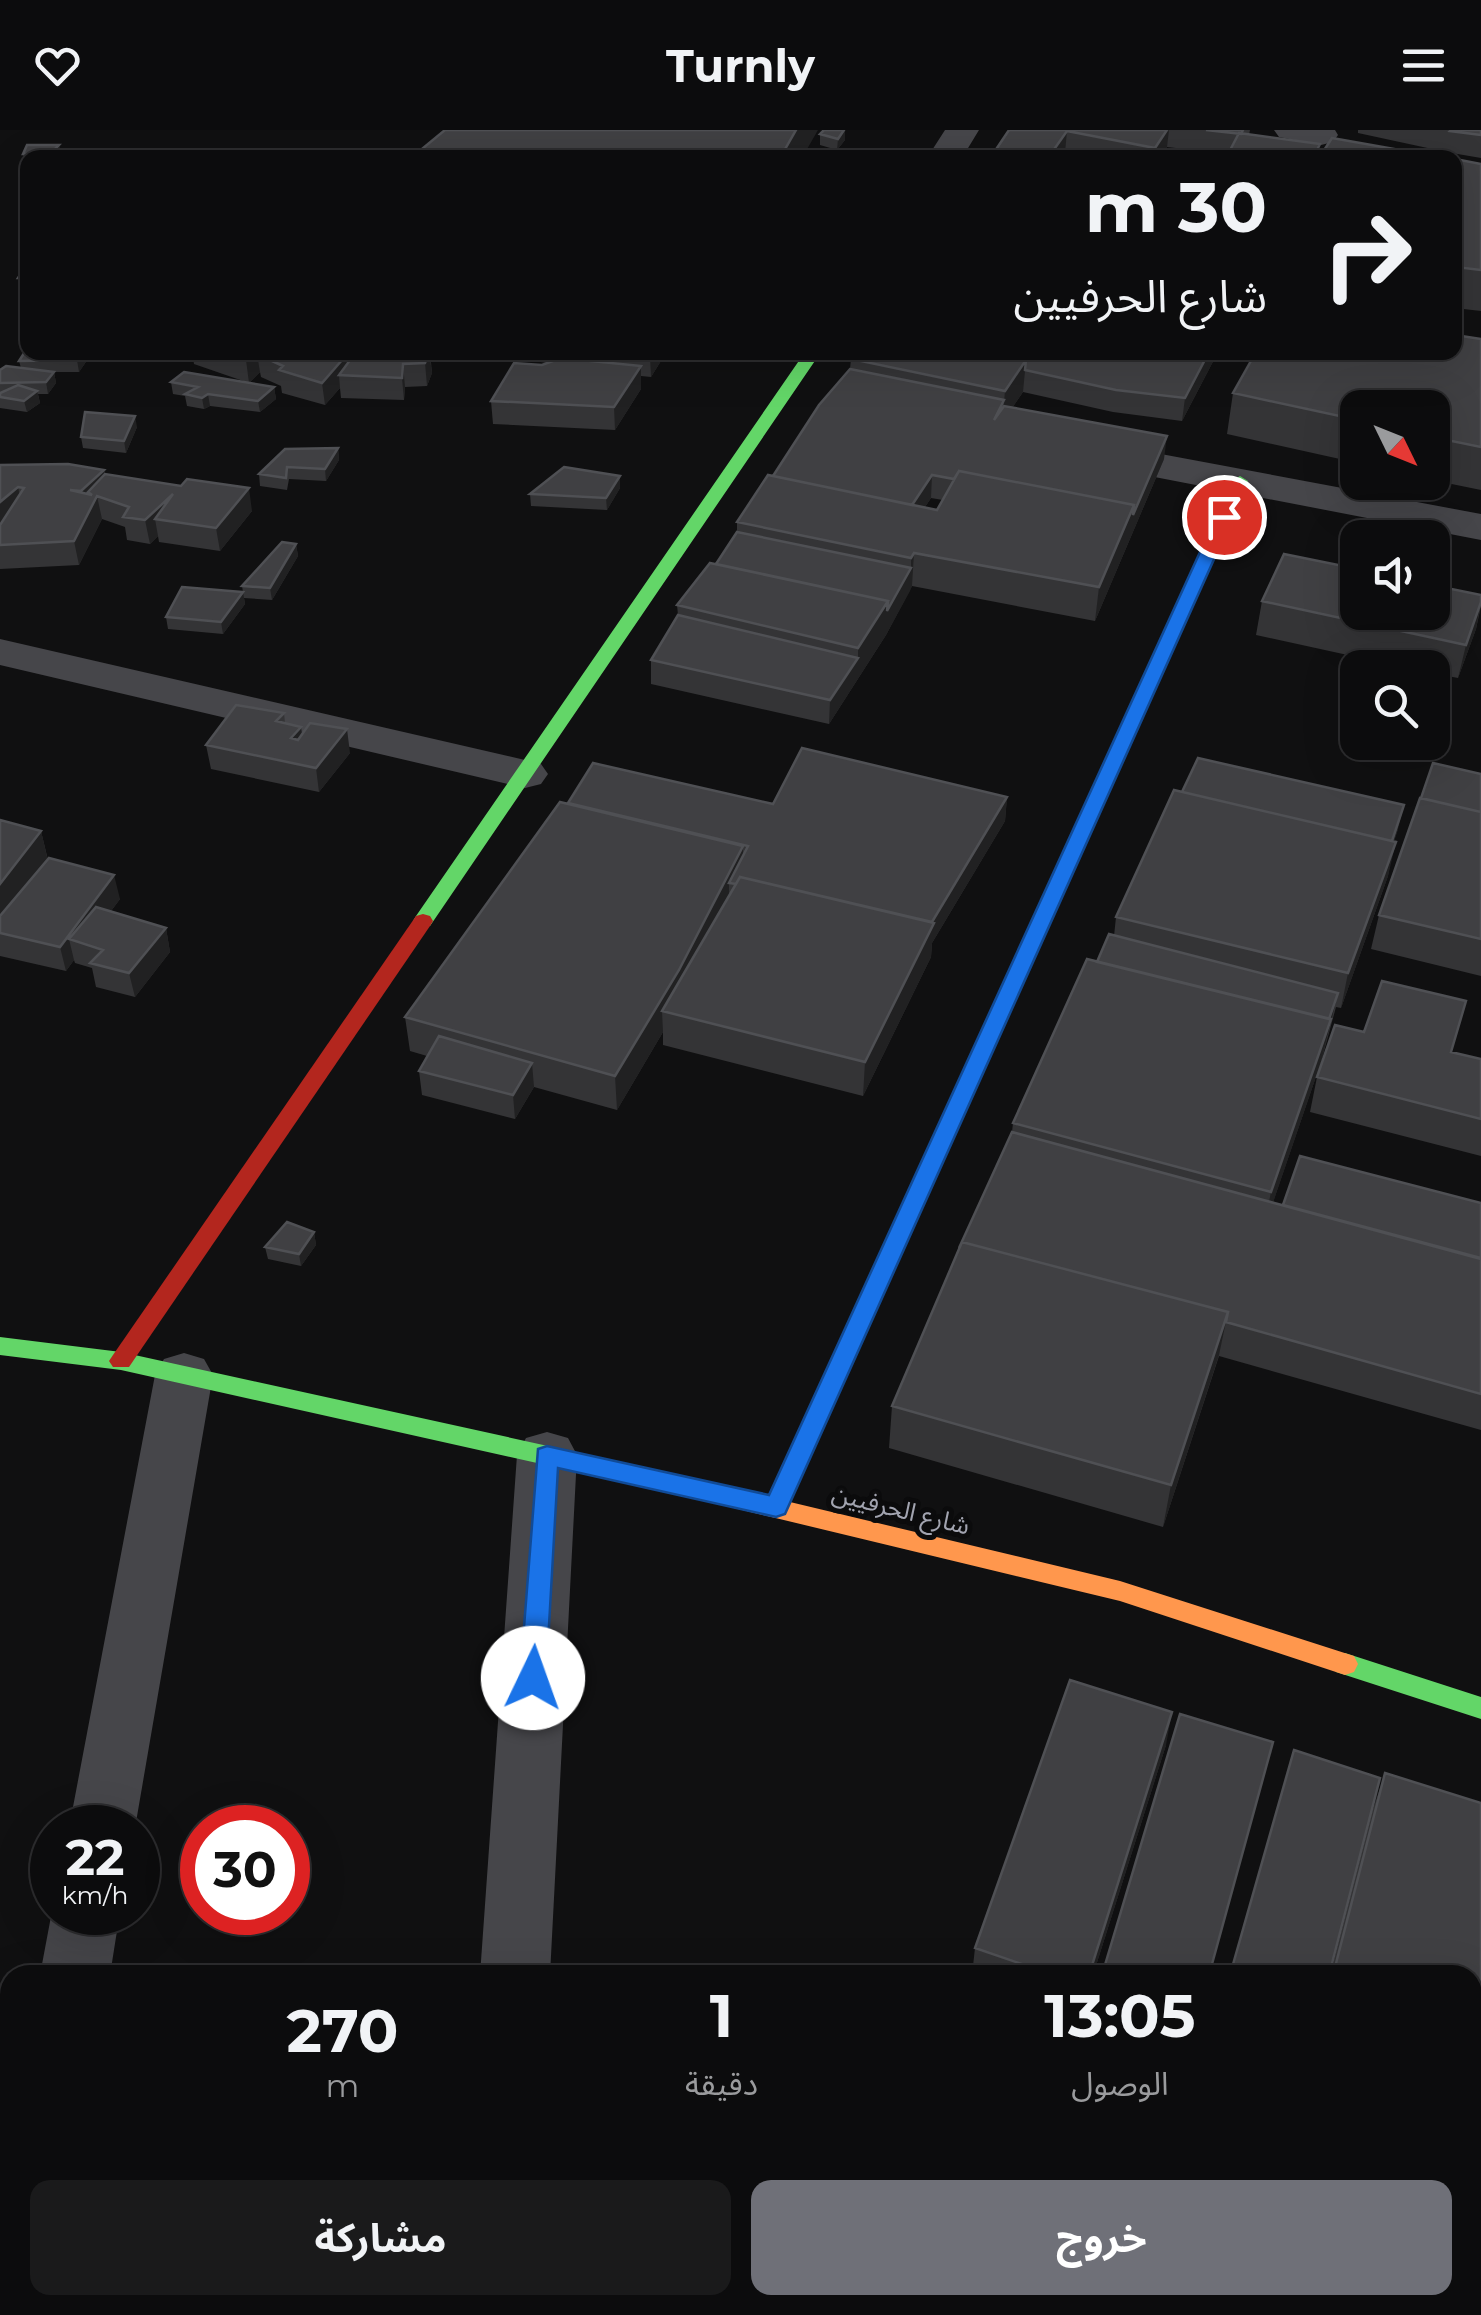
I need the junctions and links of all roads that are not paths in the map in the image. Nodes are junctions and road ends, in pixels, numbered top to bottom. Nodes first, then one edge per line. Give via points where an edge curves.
1 (808, 360) edge
2 (1043, 444) edge
3 (1240, 482) junction
4 (1481, 526) edge
5 (0, 652) edge
6 (525, 774) junction
7 (0, 1346) edge
8 (122, 1361) junction
9 (184, 1375) junction
10 (547, 1456) junction
11 (776, 1506) junction
12 (1481, 1708) edge
13 (106, 1805) edge
14 (82, 1935) edge
15 (77, 1965) edge
16 (516, 1965) edge

1 - 6 street
2 - 3 street
3 - 4 street
3 - 11 street
5 - 6 street
6 - 8 street
7 - 8 street, شارع الحرفيين
8 - 9 street, شارع الحرفيين
9 - 10 street, شارع الحرفيين
9 - 13 street
10 - 11 street, شارع الحرفيين
10 - 16 street
11 - 12 street, شارع الحرفيين via 1120,1591
14 - 15 street

